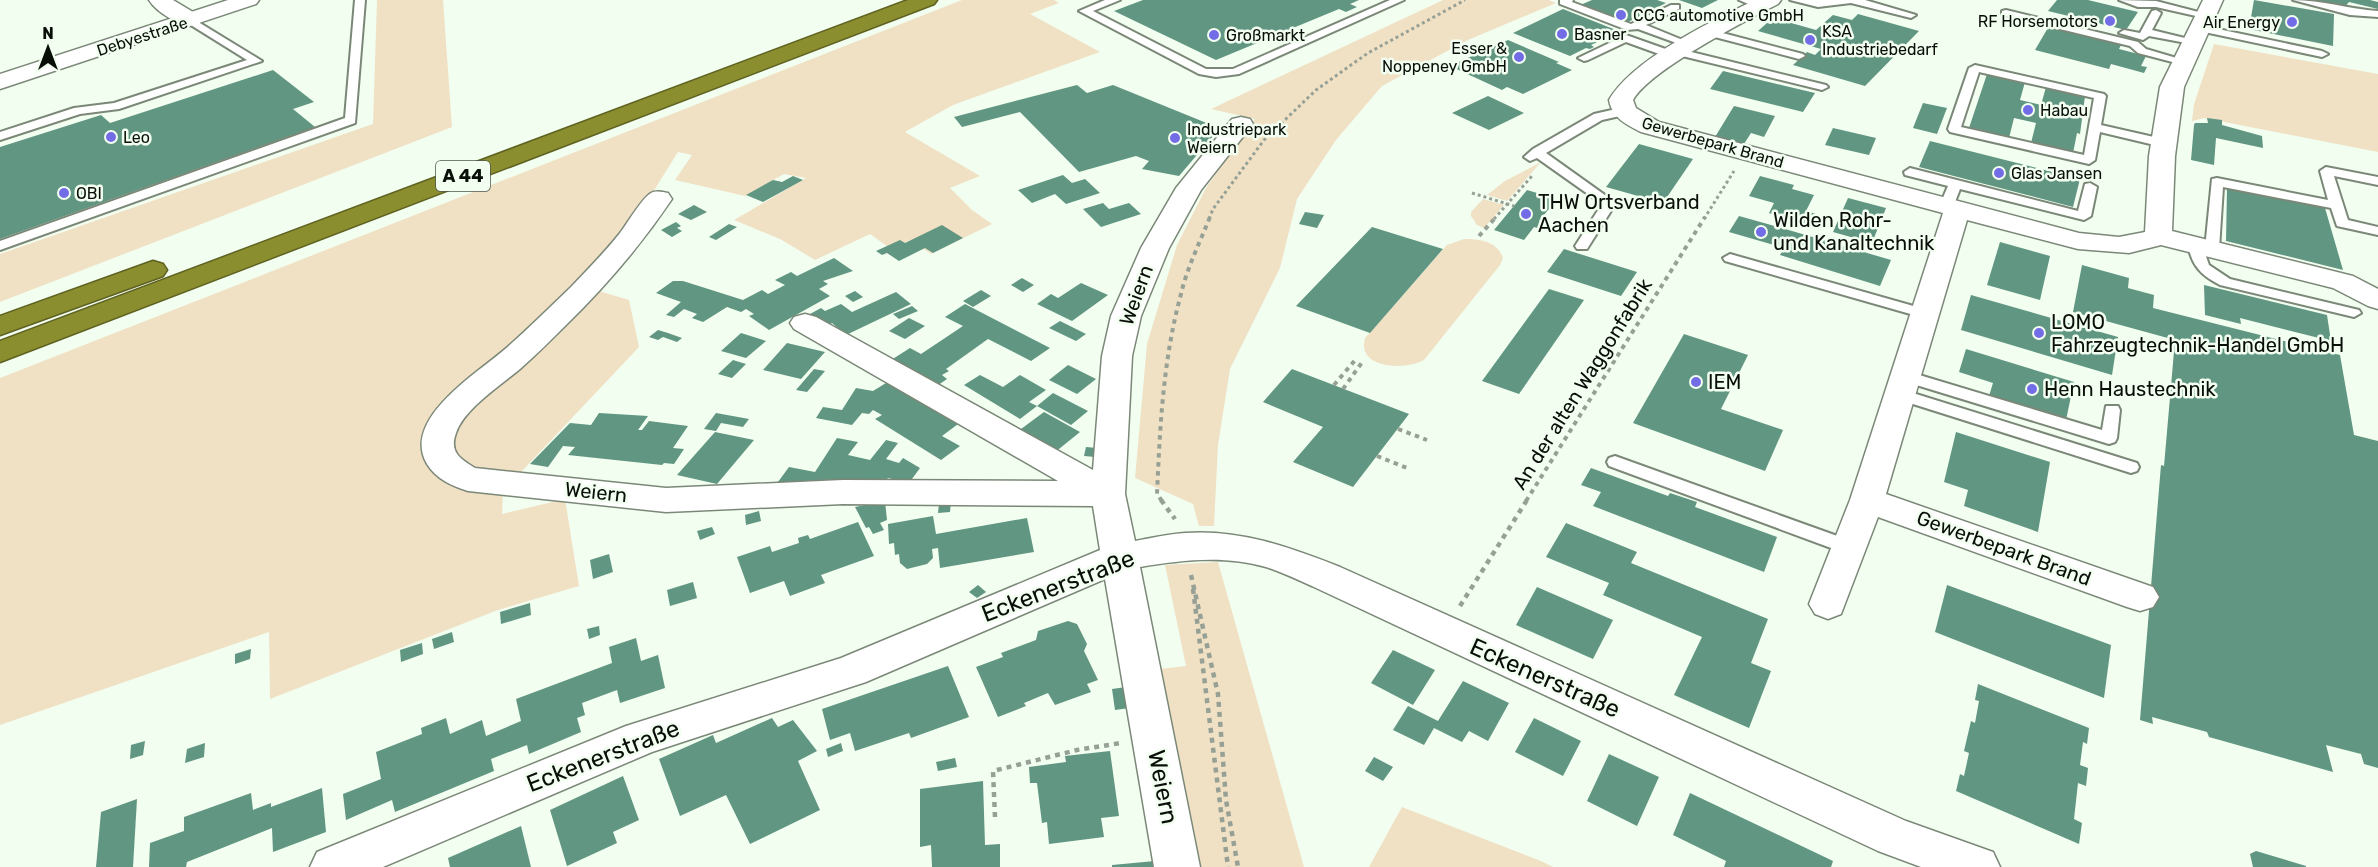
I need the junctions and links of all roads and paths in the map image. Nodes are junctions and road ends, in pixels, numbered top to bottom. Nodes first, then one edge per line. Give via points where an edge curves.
1 (159, 0) edge
2 (249, 0) edge
3 (360, 0) edge
4 (884, 0) edge
5 (927, 0) edge
6 (1115, 0) edge
7 (1399, 0) edge
8 (1465, 0) edge
9 (1568, 0) edge
10 (1795, 0) edge
11 (1852, 0) edge
12 (2124, 0) edge
13 (2298, 0) edge
14 (1758, 2) edge
15 (2154, 6) edge
16 (1675, 7) dead end
17 (2034, 10) dead end
18 (2006, 13) dead end
19 (2378, 14) edge
20 (1911, 15) dead end
21 (190, 20) junction
22 (1637, 25) junction
23 (2199, 30) edge
24 (2146, 32) junction
25 (1711, 33) junction
26 (1680, 51) junction
27 (2322, 54) dead end
28 (1799, 56) dead end
29 (1584, 58) dead end
30 (0, 82) edge
31 (1822, 87) dead end
32 (1625, 111) junction
33 (1241, 124) dead end
34 (2094, 128) junction
35 (0, 136) edge
36 (2163, 143) junction
37 (1746, 153) junction
38 (1910, 172) dead end
39 (1532, 176) dead end
40 (2378, 181) edge
41 (2090, 187) dead end
42 (1472, 193) dead end
43 (659, 199) dead end
44 (1953, 200) junction
45 (1507, 204) junction
46 (2337, 205) junction
47 (1514, 206) dead end
48 (2378, 231) edge
49 (1479, 236) dead end
50 (2158, 236) junction
51 (0, 246) edge
52 (1582, 246) dead end
53 (2203, 247) junction
54 (1730, 258) dead end
55 (2378, 300) edge
56 (2354, 313) dead end
57 (1926, 314) junction
58 (805, 323) dead end
59 (0, 326) edge
60 (0, 352) edge
61 (1356, 359) dead end
62 (1364, 362) dead end
63 (1334, 385) dead end
64 (1903, 385) junction
65 (1343, 388) dead end
66 (2112, 410) dead end
67 (1398, 429) dead end
68 (1427, 440) dead end
69 (1377, 456) dead end
70 (1615, 462) dead end
71 (2131, 467) dead end
72 (1407, 468) dead end
73 (1108, 494) junction
74 (1157, 494) dead end
75 (1867, 500) junction
76 (1848, 547) junction
77 (1120, 557) junction
78 (2140, 597) dead end
79 (1828, 604) dead end
80 (1444, 632) junction
81 (1155, 739) junction
82 (995, 817) dead end
83 (333, 867) edge
84 (1178, 867) edge
85 (1228, 867) edge
86 (1238, 867) edge
87 (1977, 867) edge

1 - 21 street
2 - 21 street, Debyestraße
3 - 51 lane via 351,120
4 - 59 highway, A 44
5 - 60 highway, A 44
6 - 7 lane via 1084,12 1203,72 1216,74 1235,72
8 - 74 path via 1368,53 1316,90 1264,140 1213,209 1181,292 1168,351
9 - 22 lane via 1563,2 1631,28
10 - 11 lane via 1818,4
11 - 20 lane
12 - 15 lane
13 - 19 lane
14 - 25 street, Gewerbepark Brand
15 - 23 lane
15 - 24 lane
16 - 22 lane
17 - 24 lane via 2143,37
18 - 23 lane via 2134,44 2142,51
21 - 30 street, Debyestraße
21 - 35 lane via 256,61 147,97 78,111
22 - 26 lane
23 - 24 lane
23 - 27 lane
23 - 36 street via 2172,87
25 - 26 street, Gewerbepark Brand
25 - 28 lane
26 - 29 lane via 1626,38
26 - 31 lane
26 - 32 street, Gewerbepark Brand via 1626,90 1621,103
32 - 37 street, Gewerbepark Brand via 1650,127
32 - 52 lane via 1598,117 1534,155 1609,202
33 - 73 street, Weiern via 1189,188 1155,248 1126,316 1117,356
34 - 34 lane via 2100,96 1975,68 1954,129 2089,160
34 - 36 lane
36 - 50 street
37 - 44 street, Gewerbepark Brand
37 - 80 path, An der alten Waggonfabrik
38 - 44 lane
39 - 45 path
40 - 46 lane via 2326,171
41 - 44 lane via 2084,216
42 - 45 path
43 - 73 street, Weiern via 639,230 574,299 449,415 439,432 437,450 445,466 468,479 666,500 843,492
44 - 50 street, Gewerbepark Brand via 2078,241 2116,245 2146,243
44 - 57 street
45 - 47 path
45 - 49 path
46 - 48 lane via 2342,223
46 - 53 lane via 2217,182
50 - 53 street, Gewerbepark Brand
53 - 55 street, Gewerbepark Brand via 2343,282
53 - 56 lane via 2200,266 2225,282
54 - 57 lane
57 - 64 street
58 - 73 street
61 - 63 path
62 - 65 path
64 - 66 lane via 2109,438
64 - 71 lane
64 - 75 street
67 - 68 path
69 - 72 path
70 - 76 lane
73 - 77 street, Weiern
75 - 76 street
75 - 78 street, Gewerbepark Brand
76 - 79 street
77 - 80 street, Eckenerstraße via 1184,546 1230,547 1272,555
77 - 81 street, Weiern
77 - 83 street, Eckenerstraße via 852,671 641,738
80 - 87 street, Eckenerstraße via 1894,837
81 - 82 path via 1077,750 993,771
81 - 84 street, Weiern
85 - 86 path via 1190,567 1218,694 1226,800

